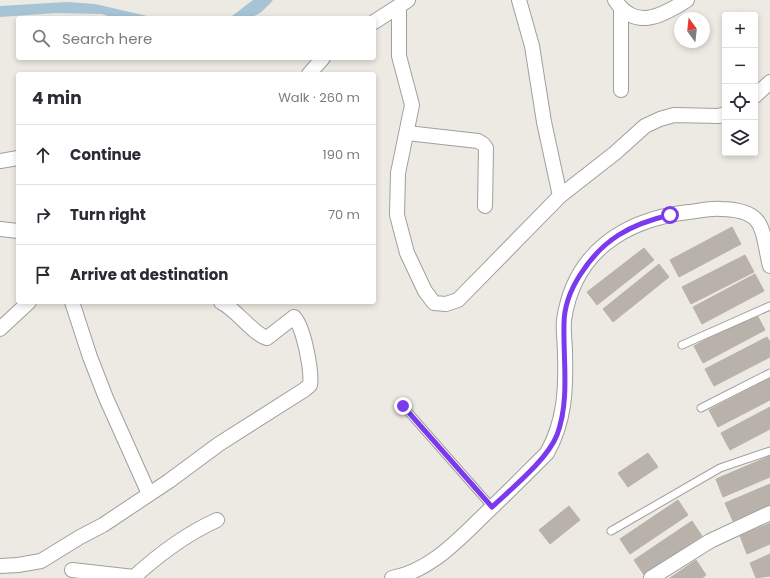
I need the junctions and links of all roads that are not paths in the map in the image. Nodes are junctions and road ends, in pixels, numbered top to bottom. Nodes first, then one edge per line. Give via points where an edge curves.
1 (519, 0) edge
2 (687, 0) edge
3 (404, 4) edge
4 (618, 5) edge
5 (376, 21) edge
6 (321, 60) edge
7 (311, 72) edge
8 (770, 82) edge
9 (621, 90) dead end
10 (758, 93) edge
11 (722, 115) edge
12 (407, 133) junction
13 (16, 158) edge
14 (0, 161) edge
15 (560, 196) junction
16 (485, 206) dead end
17 (0, 229) edge
18 (16, 231) edge
19 (770, 266) edge
20 (27, 304) edge
21 (73, 304) edge
22 (224, 304) edge
23 (770, 306) edge
24 (0, 329) edge
25 (682, 345) dead end
26 (770, 373) edge
27 (403, 406) dead end
28 (701, 408) dead end
29 (770, 451) edge
30 (149, 494) junction
31 (492, 507) junction
32 (770, 513) edge
33 (217, 520) dead end
34 (611, 531) dead end
35 (0, 566) edge
36 (72, 570) dead end
37 (134, 577) edge
38 (392, 578) edge
39 (651, 578) edge

1 - 15 street via 532,46 544,122
2 - 4 street via 669,11 643,19 632,16
3 - 5 street
3 - 12 street via 399,56 412,105
4 - 9 street
6 - 7 street
8 - 10 street
11 - 15 street via 674,115 645,126
12 - 15 street via 398,173 397,215 407,254 424,290 434,303 446,304 458,300
12 - 16 street via 478,141 483,144 486,148
13 - 14 street
17 - 18 street
19 - 31 street via 760,225 751,215 733,209 718,208 647,220 614,237 602,247 589,260 568,300 564,322 565,390 556,436 547,453
20 - 24 street
21 - 30 street via 95,371
22 - 30 street via 266,338 294,317 306,347 311,375 310,385 219,444
23 - 25 lane
26 - 28 lane
27 - 31 lane
29 - 34 lane via 720,468
30 - 35 street via 103,525 41,561
31 - 38 street via 450,548 419,569
32 - 39 street via 710,541
33 - 37 street via 193,532
36 - 37 street

